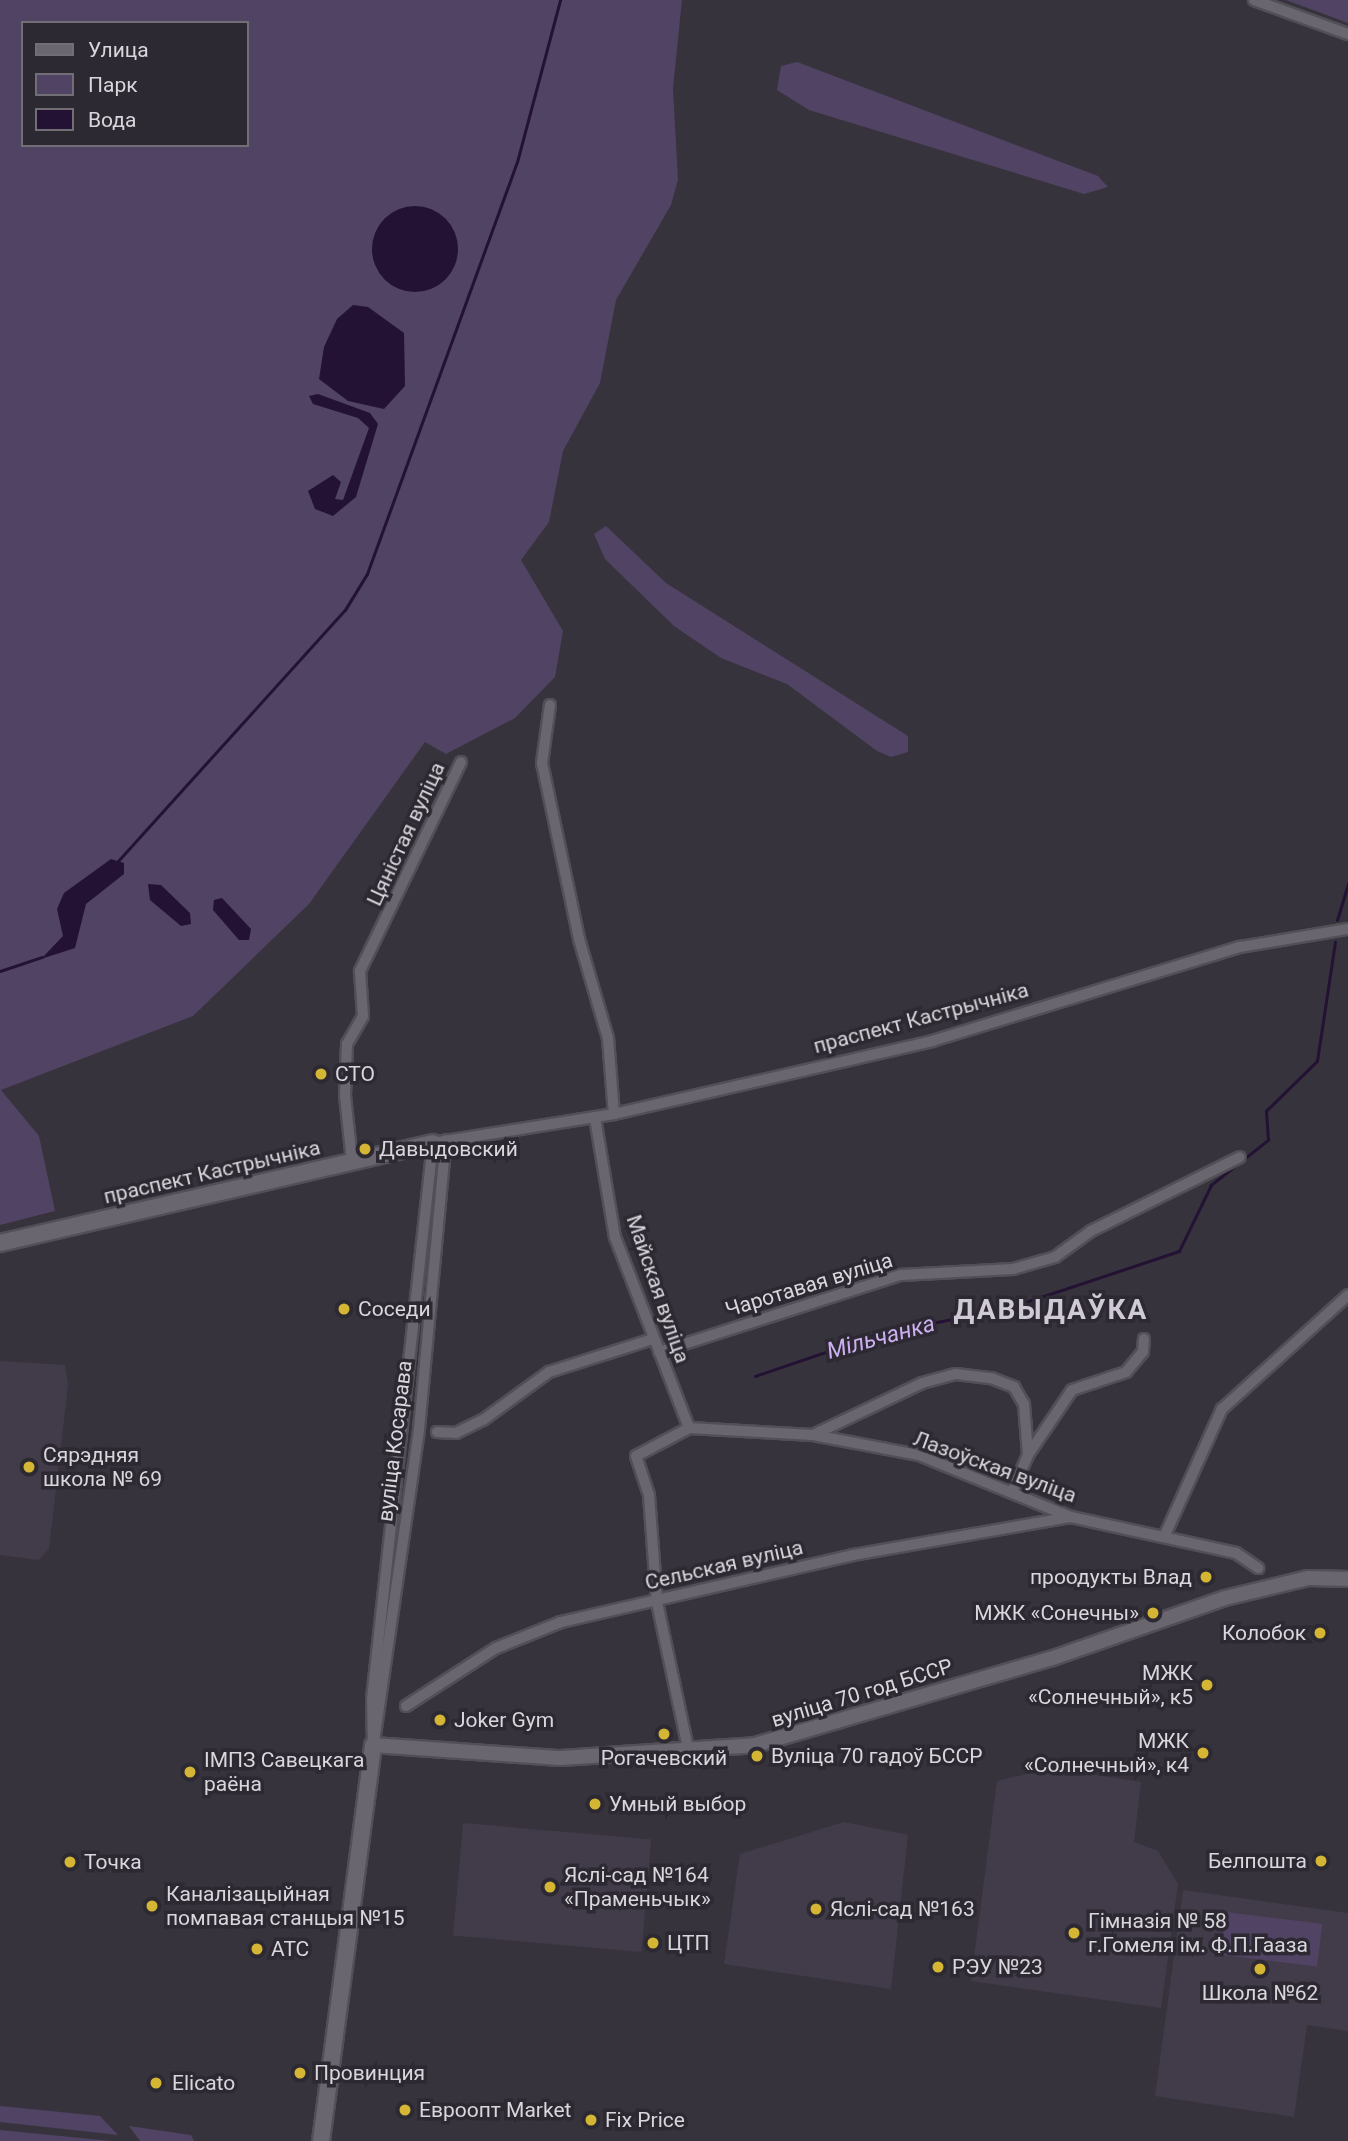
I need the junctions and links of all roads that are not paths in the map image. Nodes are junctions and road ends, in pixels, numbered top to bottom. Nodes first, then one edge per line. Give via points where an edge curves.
1 (1254, 0) edge
2 (1348, 34) edge
3 (550, 705) dead end
4 (461, 762) dead end
5 (1348, 929) edge
6 (614, 1114) junction
7 (595, 1118) junction
8 (440, 1141) junction
9 (1240, 1157) dead end
10 (352, 1161) junction
11 (0, 1243) edge
12 (1348, 1295) edge
13 (653, 1339) junction
14 (1143, 1339) dead end
15 (659, 1352) junction
16 (689, 1428) junction
17 (437, 1432) dead end
18 (813, 1435) junction
19 (1028, 1455) junction
20 (1012, 1492) junction
21 (1071, 1517) junction
22 (1165, 1535) junction
23 (1258, 1569) dead end
24 (1348, 1580) edge
25 (657, 1602) junction
26 (406, 1706) dead end
27 (373, 1745) junction
28 (689, 1753) junction
29 (321, 2141) edge

1 - 2 street
3 - 6 street via 542,763 579,939 608,1038
4 - 10 street, Цяністая вуліца via 360,971 363,1016 347,1044 345,1096
5 - 6 street, праспект Кастрычніка via 1240,947 932,1041
6 - 7 street, праспект Кастрычніка
7 - 8 street, праспект Кастрычніка
7 - 13 street, Майская вуліца via 615,1237
8 - 10 main road, праспект Кастрычніка
8 - 27 street, вуліца Косарава via 372,1699
9 - 15 street, Чаротавая вуліца via 1115,1218 1055,1257 1013,1269 901,1275
10 - 11 main road, праспект Кастрычніка
12 - 22 street via 1222,1409
13 - 15 street, Майская вуліца
13 - 17 street via 549,1372 483,1420 456,1433
14 - 19 street via 1143,1352 1126,1372 1072,1390
15 - 16 street, Майская вуліца
16 - 18 street, Лазоўская вуліца
16 - 25 street via 636,1456 649,1495
18 - 19 street via 922,1383 956,1374 991,1378 1018,1392
18 - 20 street, Лазоўская вуліца via 919,1455
19 - 20 street
20 - 21 street, Лазоўская вуліца
21 - 22 street, Лазоўская вуліца
21 - 25 street, Сельская вуліца via 853,1555
22 - 23 street, Лазоўская вуліца via 1236,1553
24 - 28 street, вуліца 70 год БССР via 1318,1577 1266,1586 792,1738
25 - 26 street, Сельская вуліца via 599,1612 512,1641
25 - 28 street
27 - 28 street, вуліца 70 год БССР via 561,1759
27 - 29 main road, вуліца Косарава

